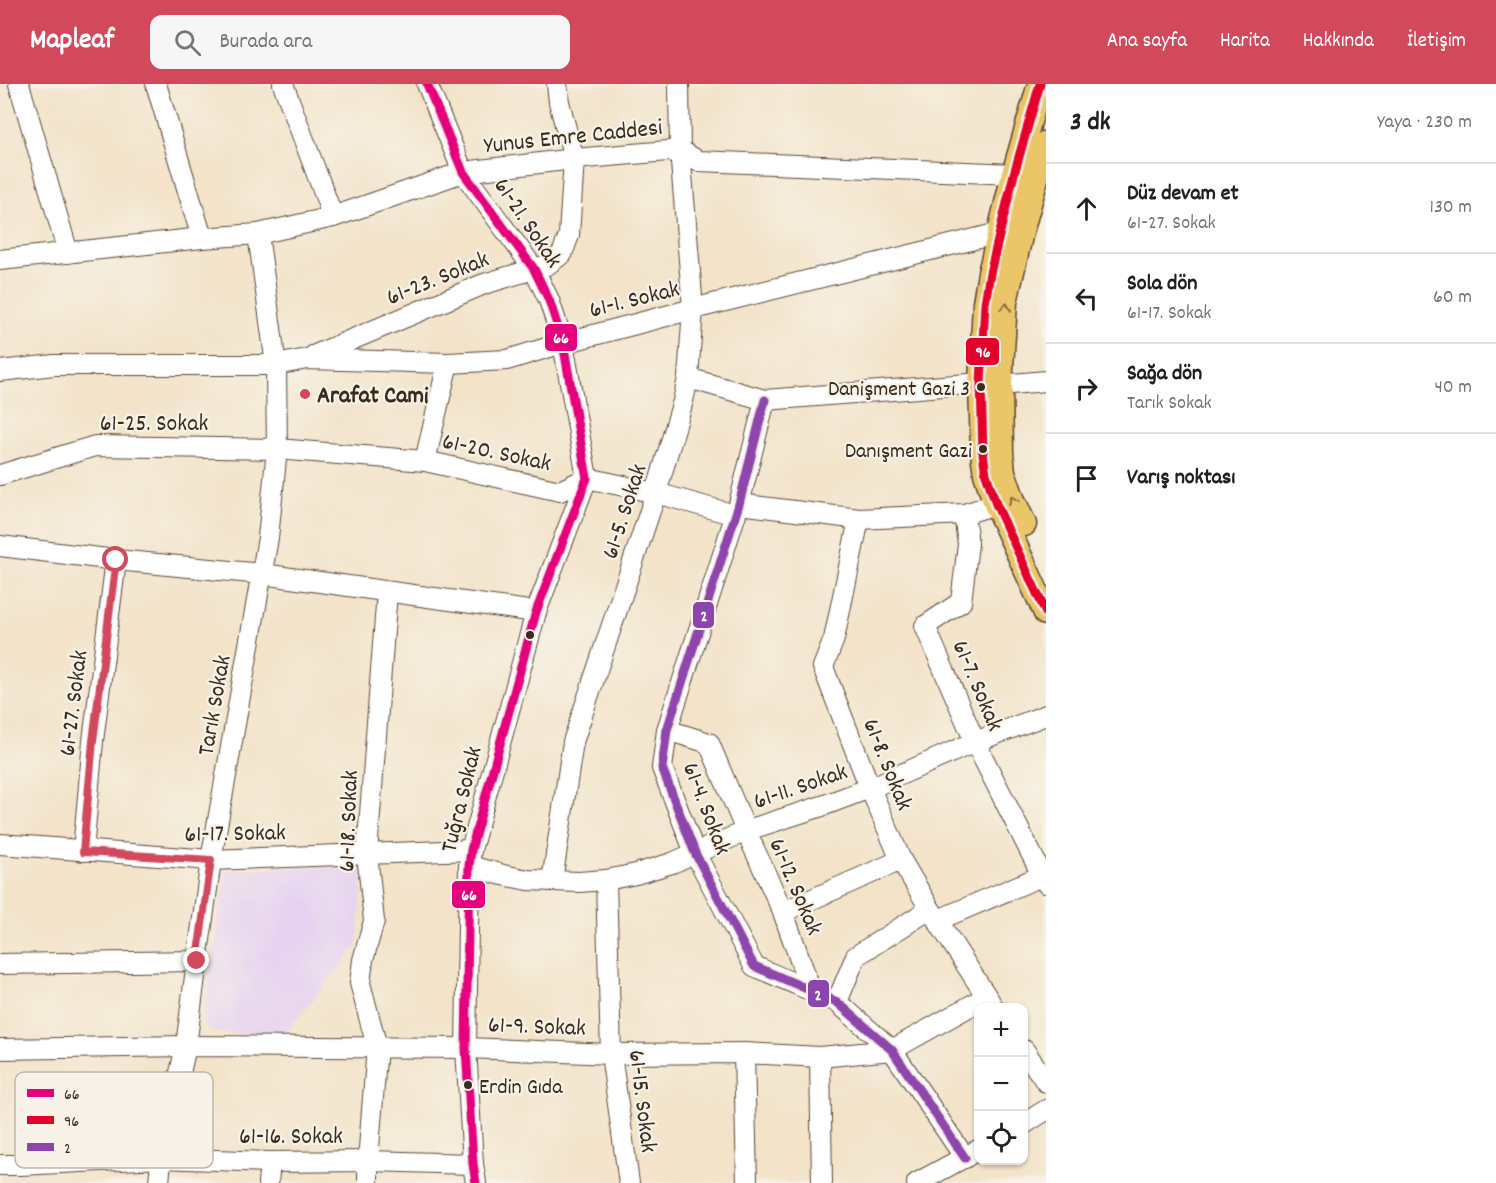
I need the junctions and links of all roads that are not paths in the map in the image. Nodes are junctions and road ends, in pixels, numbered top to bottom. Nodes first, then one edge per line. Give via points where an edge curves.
1 (19, 84) edge
2 (156, 84) edge
3 (283, 84) edge
4 (427, 84) edge
5 (557, 84) edge
6 (679, 84) edge
7 (1040, 84) edge
8 (1046, 143) edge
9 (680, 150) junction
10 (574, 159) junction
11 (463, 172) junction
12 (1014, 174) junction
13 (333, 217) junction
14 (999, 233) junction
15 (258, 234) junction
16 (202, 238) junction
17 (68, 253) junction
18 (0, 260) edge
19 (534, 269) junction
20 (693, 309) junction
21 (562, 343) junction
22 (308, 359) junction
23 (448, 363) junction
24 (276, 365) junction
25 (0, 371) edge
26 (688, 378) junction
27 (1046, 381) edge
28 (991, 384) junction
29 (765, 400) junction
30 (277, 449) junction
31 (425, 461) junction
32 (0, 475) edge
33 (587, 478) junction
34 (657, 493) junction
35 (996, 504) junction
36 (737, 509) junction
37 (964, 514) junction
38 (859, 519) junction
39 (0, 546) edge
40 (116, 560) junction
41 (1046, 573) edge
42 (262, 574) junction
43 (387, 592) junction
44 (536, 612) junction
45 (1046, 613) edge
46 (1046, 715) edge
47 (667, 730) junction
48 (975, 742) junction
49 (870, 788) junction
50 (746, 831) junction
51 (0, 844) edge
52 (83, 852) junction
53 (368, 853) junction
54 (695, 853) junction
55 (470, 858) junction
56 (211, 860) junction
57 (901, 860) junction
58 (1045, 878) edge
59 (606, 880) junction
60 (552, 881) junction
61 (783, 912) junction
62 (934, 914) junction
63 (197, 961) junction
64 (0, 963) edge
65 (811, 991) junction
66 (837, 1002) junction
67 (990, 1002) edge
68 (186, 1046) junction
69 (377, 1047) junction
70 (466, 1048) junction
71 (0, 1049) edge
72 (892, 1050) junction
73 (744, 1053) junction
74 (611, 1054) junction
75 (820, 1057) junction
76 (1028, 1057) edge
77 (180, 1072) edge
78 (1046, 1082) edge
79 (1046, 1110) edge
80 (1028, 1121) edge
81 (972, 1154) edge
82 (213, 1160) edge
83 (368, 1161) junction
84 (270, 1162) junction
85 (0, 1165) edge
86 (73, 1168) edge
87 (160, 1168) edge
88 (474, 1173) edge
89 (20, 1174) edge
90 (159, 1183) edge
91 (268, 1183) edge
92 (368, 1183) edge
93 (629, 1183) edge
94 (747, 1183) edge
95 (822, 1183) edge
96 (917, 1183) edge

1 - 17 street
2 - 16 street
3 - 13 street
4 - 11 street, 61-21. Sokak
5 - 10 street, 61-23. Sokak
6 - 9 street, 61-5. Sokak
7 - 12 main road
28 -> 8 main road via 1005,302
9 - 10 street, Yunus Emre Caddesi
9 - 12 street, Yunus Emre Caddesi via 698,161
9 - 20 street, 61-5. Sokak
10 - 11 street, Yunus Emre Caddesi
10 - 19 street, 61-23. Sokak via 569,235 562,254
11 - 13 street, Yunus Emre Caddesi
11 - 19 street, 61-21. Sokak
12 - 14 main road
13 - 15 street, Yunus Emre Caddesi
14 - 20 street, 61-1. Sokak
14 - 28 main road via 985,303
15 - 16 street, Yunus Emre Caddesi
15 - 24 street, Tarık Sokak
16 - 17 street, Yunus Emre Caddesi
17 - 18 street, Yunus Emre Caddesi
19 - 21 street, 61-21. Sokak via 549,300
19 - 22 street, 61-23. Sokak via 484,284
20 - 21 street, 61-1. Sokak
20 - 26 street, 61-5. Sokak
21 - 23 street, 61-1. Sokak via 507,360
21 - 33 street, 61-21. Sokak
22 - 23 street, 61-1. Sokak
22 - 24 street, 61-1. Sokak
23 - 31 street
24 - 25 street, 61-1. Sokak via 54,365
24 - 30 street, Tarık Sokak
26 - 29 street
26 - 34 street, 61-5. Sokak
27 - 28 street
28 - 29 street
28 - 35 main road via 983,453
41 -> 28 main road via 1003,472
29 - 36 street, 61-4. Sokak
30 - 31 street, 61-20. Sokak
30 - 32 street, 61-25. Sokak via 95,446
30 - 42 street, Tarık Sokak
31 - 33 street, 61-20. Sokak via 560,491
33 - 34 street
33 - 44 street, Tuğra Sokak
34 - 36 street
34 - 60 street, 61-5. Sokak via 573,742
35 - 37 street
35 - 45 main road
36 - 38 street
36 - 47 street, 61-4. Sokak
37 - 38 street
37 - 48 street, 61-7. Sokak via 968,544 961,602 925,626
38 - 49 street, 61-8. Sokak via 834,639 823,667
39 - 40 street
40 - 42 street
40 - 52 street, 61-27. Sokak
42 - 43 street
42 - 56 street, Tarık Sokak
43 - 44 street
43 - 53 street, 61-18. Sokak
44 - 55 street, Tuğra Sokak
46 - 48 street, 61-11. Sokak
47 - 50 street, 61-12. Sokak via 709,743
47 - 54 street, 61-4. Sokak via 662,768
48 - 49 street, 61-11. Sokak
48 - 58 street, 61-7. Sokak
49 - 50 street, 61-11. Sokak
49 - 57 street, 61-8. Sokak
50 - 54 street, 61-11. Sokak
50 - 61 street, 61-12. Sokak
51 - 52 street, 61-17. Sokak
52 - 56 street, 61-17. Sokak
53 - 55 street, 61-17. Sokak
53 - 56 street, 61-17. Sokak
53 - 69 street, 61-18. Sokak via 374,921 360,983
54 - 59 street, 61-11. Sokak
54 - 65 street, 61-4. Sokak via 754,966
55 - 60 street, 61-11. Sokak via 503,875
55 - 70 street, Tuğra Sokak
56 - 63 street, Tarık Sokak
57 - 61 street
57 - 62 street, 61-8. Sokak
58 - 62 street
59 - 60 street, 61-11. Sokak
59 - 74 street, 61-15. Sokak
61 - 65 street, 61-12. Sokak
62 - 66 street via 856,956
62 - 67 street, 61-8. Sokak
63 - 64 street
63 - 68 street, Tarık Sokak
65 - 66 street, 61-4. Sokak
66 - 72 street, 61-4. Sokak
67 - 72 street, 61-9. Sokak
68 - 69 street, 61-9. Sokak
68 - 71 street, 61-9. Sokak
68 - 77 street, Tarık Sokak
69 - 70 street, 61-9. Sokak
69 - 83 street, 61-18. Sokak
70 - 74 street, 61-9. Sokak
70 - 88 street, Tuğra Sokak
72 - 75 street, 61-9. Sokak
72 - 81 street, 61-4. Sokak
73 - 74 street, 61-9. Sokak
73 - 75 street, 61-9. Sokak
73 - 94 street
74 - 93 street, 61-15. Sokak
75 - 95 street
76 - 78 street
79 - 80 street
81 - 96 street
82 - 84 street, 61-16. Sokak
83 - 84 street, 61-16. Sokak
83 - 88 street, 61-16. Sokak
83 - 92 street, 61-18. Sokak
84 - 91 street
85 - 89 street, 61-16. Sokak
86 - 89 street, 61-16. Sokak
87 - 90 street, Tarık Sokak

